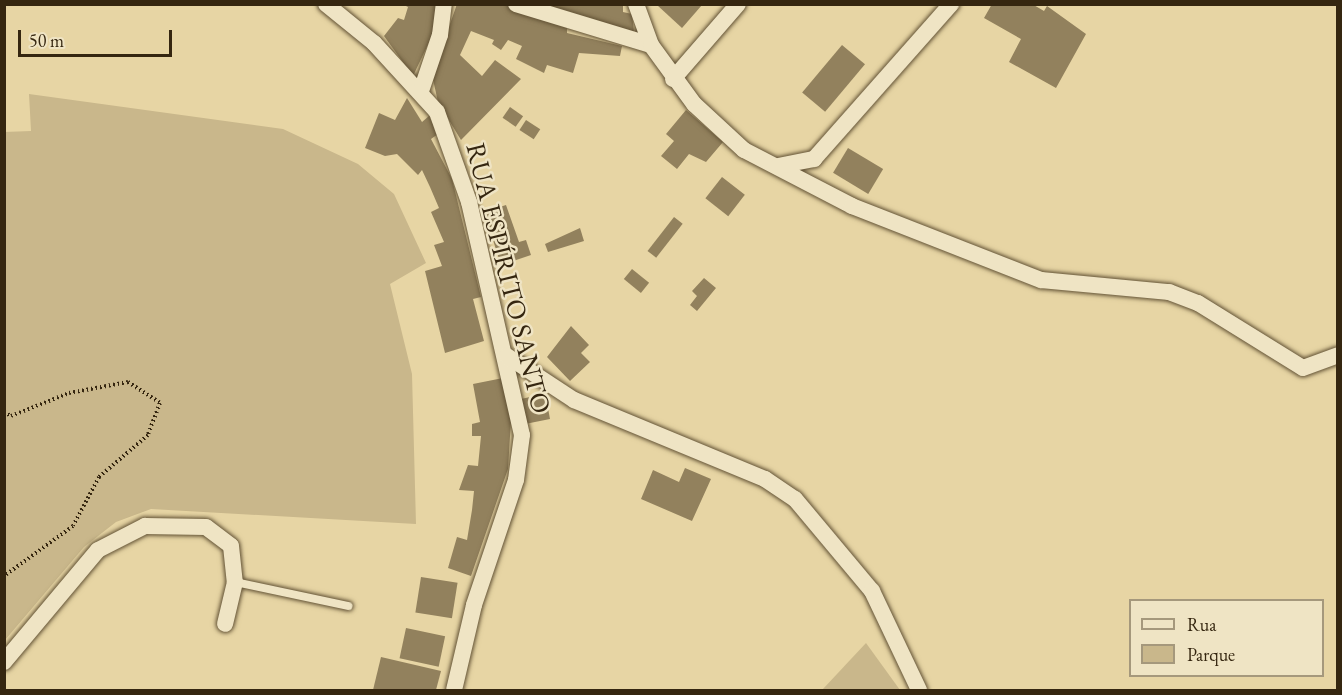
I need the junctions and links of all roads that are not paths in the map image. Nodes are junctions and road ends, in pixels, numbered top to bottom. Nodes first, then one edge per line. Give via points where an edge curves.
1 (327, 4) edge
2 (444, 4) edge
3 (636, 4) edge
4 (738, 4) edge
5 (951, 4) edge
6 (522, 7) edge
7 (651, 45) junction
8 (673, 79) junction
9 (421, 91) junction
10 (778, 166) junction
11 (1338, 355) edge
12 (507, 356) junction
13 (235, 582) junction
14 (348, 606) dead end
15 (225, 624) dead end
16 (4, 662) edge
17 (454, 690) edge
18 (920, 690) edge

1 - 9 street, RUA ESPÍRITO SANTO
2 - 9 street via 441,35
3 - 7 street
4 - 8 street
5 - 10 street via 814,159
6 - 7 street
7 - 8 street
8 - 10 street via 744,150
9 - 12 street, RUA ESPÍRITO SANTO via 437,112 469,202
10 - 11 street via 852,206 1041,280 1168,292 1198,303 1303,368
12 - 17 street, RUA ESPÍRITO SANTO via 522,454
12 - 18 street via 574,400 765,479 795,499 872,591
13 - 14 lane
13 - 15 street
13 - 16 street via 231,546 222,535 184,523 145,526 98,550

